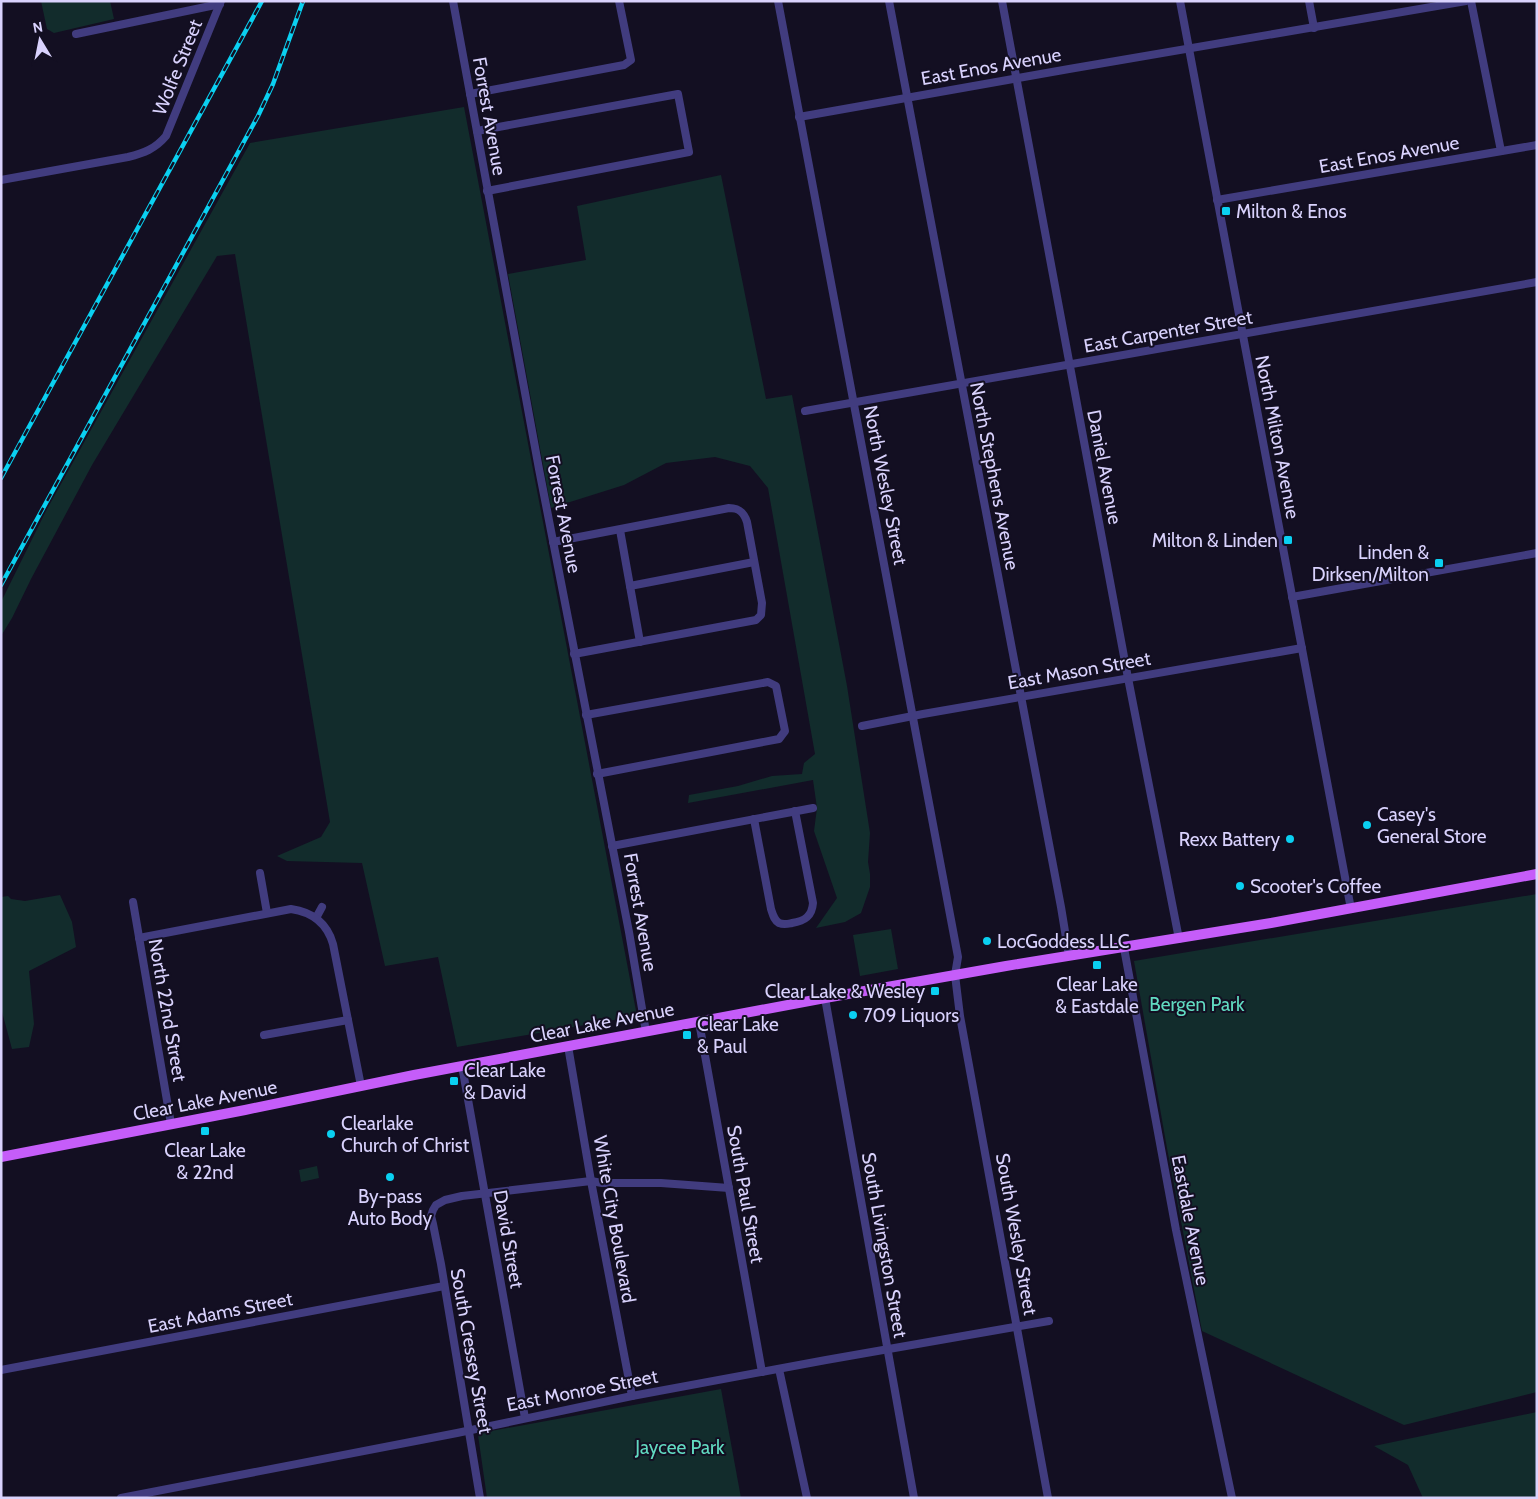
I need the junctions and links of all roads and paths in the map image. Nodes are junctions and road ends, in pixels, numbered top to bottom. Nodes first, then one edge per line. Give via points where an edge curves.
1 (452, 1) edge
2 (619, 1) edge
3 (778, 1) edge
4 (889, 1) edge
5 (1002, 1) edge
6 (1180, 1) edge
7 (1309, 1) edge
8 (1466, 1) edge
9 (1471, 1) edge
10 (221, 2) edge
11 (1314, 28) junction
12 (76, 34) dead end
13 (1188, 49) junction
14 (1016, 78) junction
15 (470, 94) junction
16 (907, 98) junction
17 (799, 117) junction
18 (477, 131) junction
19 (1537, 145) edge
20 (1501, 151) junction
21 (1, 180) edge
22 (488, 191) junction
23 (1217, 200) junction
24 (1537, 282) edge
25 (1242, 334) junction
26 (1070, 365) junction
27 (961, 384) junction
28 (854, 403) junction
29 (806, 411) dead end
30 (620, 530) junction
31 (553, 542) junction
32 (1537, 554) edge
33 (754, 562) junction
34 (630, 586) junction
35 (1292, 596) junction
36 (640, 642) junction
37 (1302, 648) junction
38 (574, 654) junction
39 (1128, 678) junction
40 (1021, 697) junction
41 (586, 715) junction
42 (913, 716) junction
43 (862, 726) dead end
44 (597, 774) junction
45 (813, 808) dead end
46 (795, 812) junction
47 (754, 819) junction
48 (612, 846) junction
49 (260, 873) dead end
50 (1537, 874) edge
51 (133, 902) dead end
52 (322, 907) dead end
53 (1351, 909) junction
54 (267, 913) junction
55 (316, 918) junction
56 (139, 938) junction
57 (1179, 939) junction
58 (1124, 948) junction
59 (1069, 956) junction
60 (955, 975) junction
61 (825, 998) junction
62 (348, 1020) junction
63 (699, 1022) junction
64 (646, 1032) junction
65 (264, 1036) dead end
66 (568, 1046) junction
67 (462, 1066) junction
68 (361, 1086) junction
69 (171, 1124) junction
70 (1, 1157) edge
71 (591, 1181) junction
72 (729, 1188) junction
73 (484, 1193) junction
74 (444, 1286) junction
75 (1050, 1322) dead end
76 (1017, 1328) junction
77 (887, 1350) junction
78 (780, 1369) junction
79 (1, 1370) edge
80 (762, 1372) junction
81 (632, 1396) junction
82 (525, 1418) junction
83 (469, 1429) junction
84 (121, 1498) edge
85 (480, 1498) edge
86 (807, 1498) edge
87 (914, 1498) edge
88 (1048, 1498) edge
89 (1232, 1498) edge

1 - 15 street, Forrest Avenue
2 - 15 street via 631,60 624,65
3 - 17 street, North Wesley Street
4 - 16 street, North Stephens Avenue
5 - 14 street, Daniel Avenue
6 - 13 street, North Milton Avenue
7 - 11 street
8 - 11 street, East Enos Avenue
9 - 20 street
10 - 12 street
10 - 21 street, Wolfe Street via 160,144 128,157
11 - 13 street, East Enos Avenue
13 - 14 street, East Enos Avenue
13 - 23 street, North Milton Avenue
14 - 16 street, East Enos Avenue
14 - 26 street, Daniel Avenue
15 - 18 street, Forrest Avenue
16 - 17 street, East Enos Avenue
16 - 27 street, North Stephens Avenue
17 - 28 street, North Wesley Street
18 - 22 street, Forrest Avenue
18 - 22 street via 678,94 687,143 688,152
19 - 20 street, East Enos Avenue
20 - 23 street, East Enos Avenue
22 - 31 street, Forrest Avenue
23 - 25 street, North Milton Avenue
24 - 25 street, East Carpenter Street
25 - 26 street, East Carpenter Street
25 - 35 street, North Milton Avenue
26 - 27 street, East Carpenter Street
26 - 39 street, Daniel Avenue
27 - 28 street, East Carpenter Street
27 - 40 street, North Stephens Avenue
28 - 29 street, East Carpenter Street
28 - 42 street, North Wesley Street
30 - 31 street
30 - 33 street via 736,508 745,516
30 - 34 street
31 - 38 street, Forrest Avenue
32 - 35 street
33 - 34 street
33 - 36 street via 762,610 756,620
34 - 36 street
35 - 37 street, North Milton Avenue
36 - 38 street
37 - 39 street, East Mason Street
37 - 53 street, North Milton Avenue
38 - 41 street, Forrest Avenue
39 - 40 street, East Mason Street
39 - 57 street, Daniel Avenue
40 - 42 street, East Mason Street
40 - 59 street, North Stephens Avenue
41 - 44 street, Forrest Avenue
41 - 44 street via 768,682 776,686 785,731 779,739
42 - 43 street, East Mason Street
42 - 60 street, North Wesley Street via 958,958
44 - 48 street, Forrest Avenue
45 - 46 street
46 - 47 street
46 - 47 street via 813,903 808,917 786,925 778,922 771,909
47 - 48 street
48 - 64 street, Forrest Avenue
49 - 54 street
50 - 53 main road, Clear Lake Avenue
51 - 56 street, North 22nd Street
52 - 55 street
53 - 57 main road, Clear Lake Avenue
54 - 55 street via 291,909
54 - 56 street
55 - 62 street via 331,935
56 - 69 street, North 22nd Street
57 - 58 main road, Clear Lake Avenue
58 - 59 main road, Clear Lake Avenue
58 - 89 street, Eastdale Avenue via 1176,1230
59 - 60 main road, Clear Lake Avenue
60 - 61 main road, Clear Lake Avenue
60 - 76 street, South Wesley Street
61 - 63 main road, Clear Lake Avenue
61 - 77 street, South Livingston Street
62 - 65 street
62 - 68 street
63 - 64 main road, Clear Lake Avenue
63 - 72 street, South Paul Street
64 - 66 main road, Clear Lake Avenue
66 - 67 main road, Clear Lake Avenue
66 - 71 street, White City Boulevard
67 - 68 main road, Clear Lake Avenue
67 - 73 street, David Street
68 - 69 main road, Clear Lake Avenue
69 - 70 main road, Clear Lake Avenue
71 - 72 street
71 - 73 street
71 - 81 street, White City Boulevard
72 - 80 street, South Paul Street
73 - 74 street, South Cressey Street via 446,1200 433,1210 431,1216
73 - 82 street, David Street
74 - 79 street, East Adams Street
74 - 83 street, South Cressey Street
75 - 76 street, East Monroe Street
76 - 77 street, East Monroe Street
76 - 88 street, South Wesley Street
77 - 78 street, East Monroe Street
77 - 87 street, South Livingston Street
78 - 80 street, East Monroe Street
78 - 86 street
80 - 81 street, East Monroe Street
81 - 82 street, East Monroe Street
82 - 83 street, East Monroe Street
83 - 84 street, East Monroe Street
83 - 85 street, South Cressey Street

